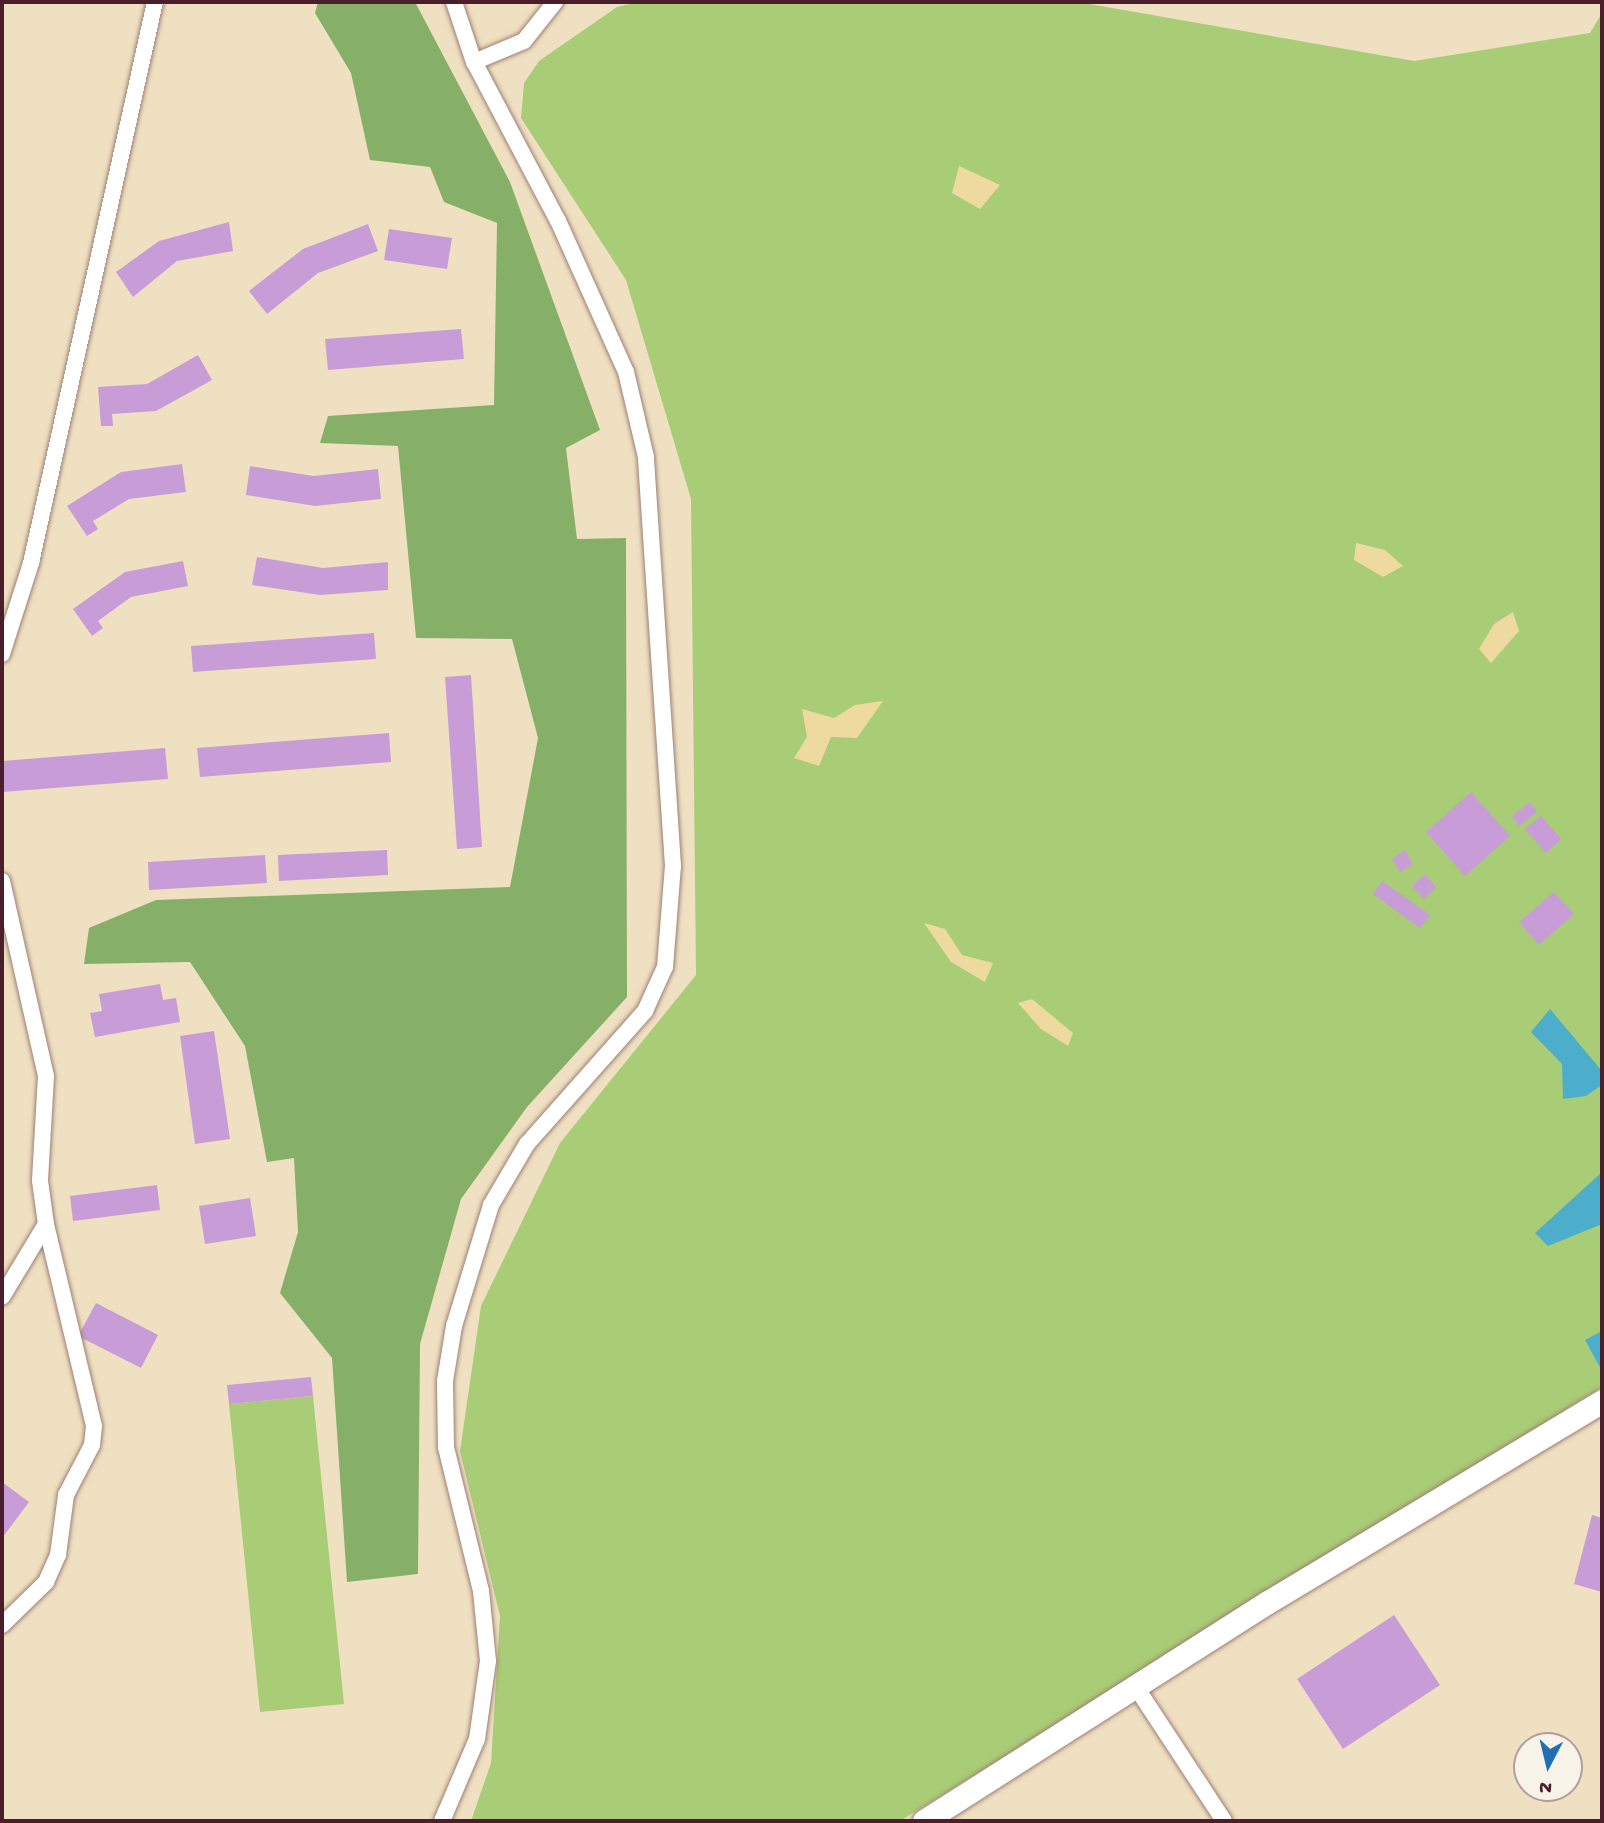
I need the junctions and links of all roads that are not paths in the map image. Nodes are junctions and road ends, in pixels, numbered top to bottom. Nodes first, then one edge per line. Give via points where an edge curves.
1 (155, 2) edge
2 (454, 2) edge
3 (555, 2) edge
4 (474, 62) junction
5 (2, 654) edge
6 (2, 881) edge
7 (46, 1224) junction
8 (2, 1297) edge
9 (1602, 1401) edge
10 (2, 1625) edge
11 (1136, 1687) junction
12 (442, 1821) edge
13 (923, 1821) edge
14 (1224, 1821) edge

1 - 5 street via 31,563
2 - 4 street
3 - 4 street via 524,41
4 - 12 street via 558,221 626,372 646,457 673,866 666,967 645,1011 527,1144 491,1205 454,1326 445,1381 446,1447 481,1591 488,1661 477,1739
6 - 7 street via 46,1076 40,1181
7 - 8 street
7 - 10 street via 91,1412 92,1445 65,1495 58,1555 46,1582
9 - 11 street
11 - 13 street
11 - 14 street

